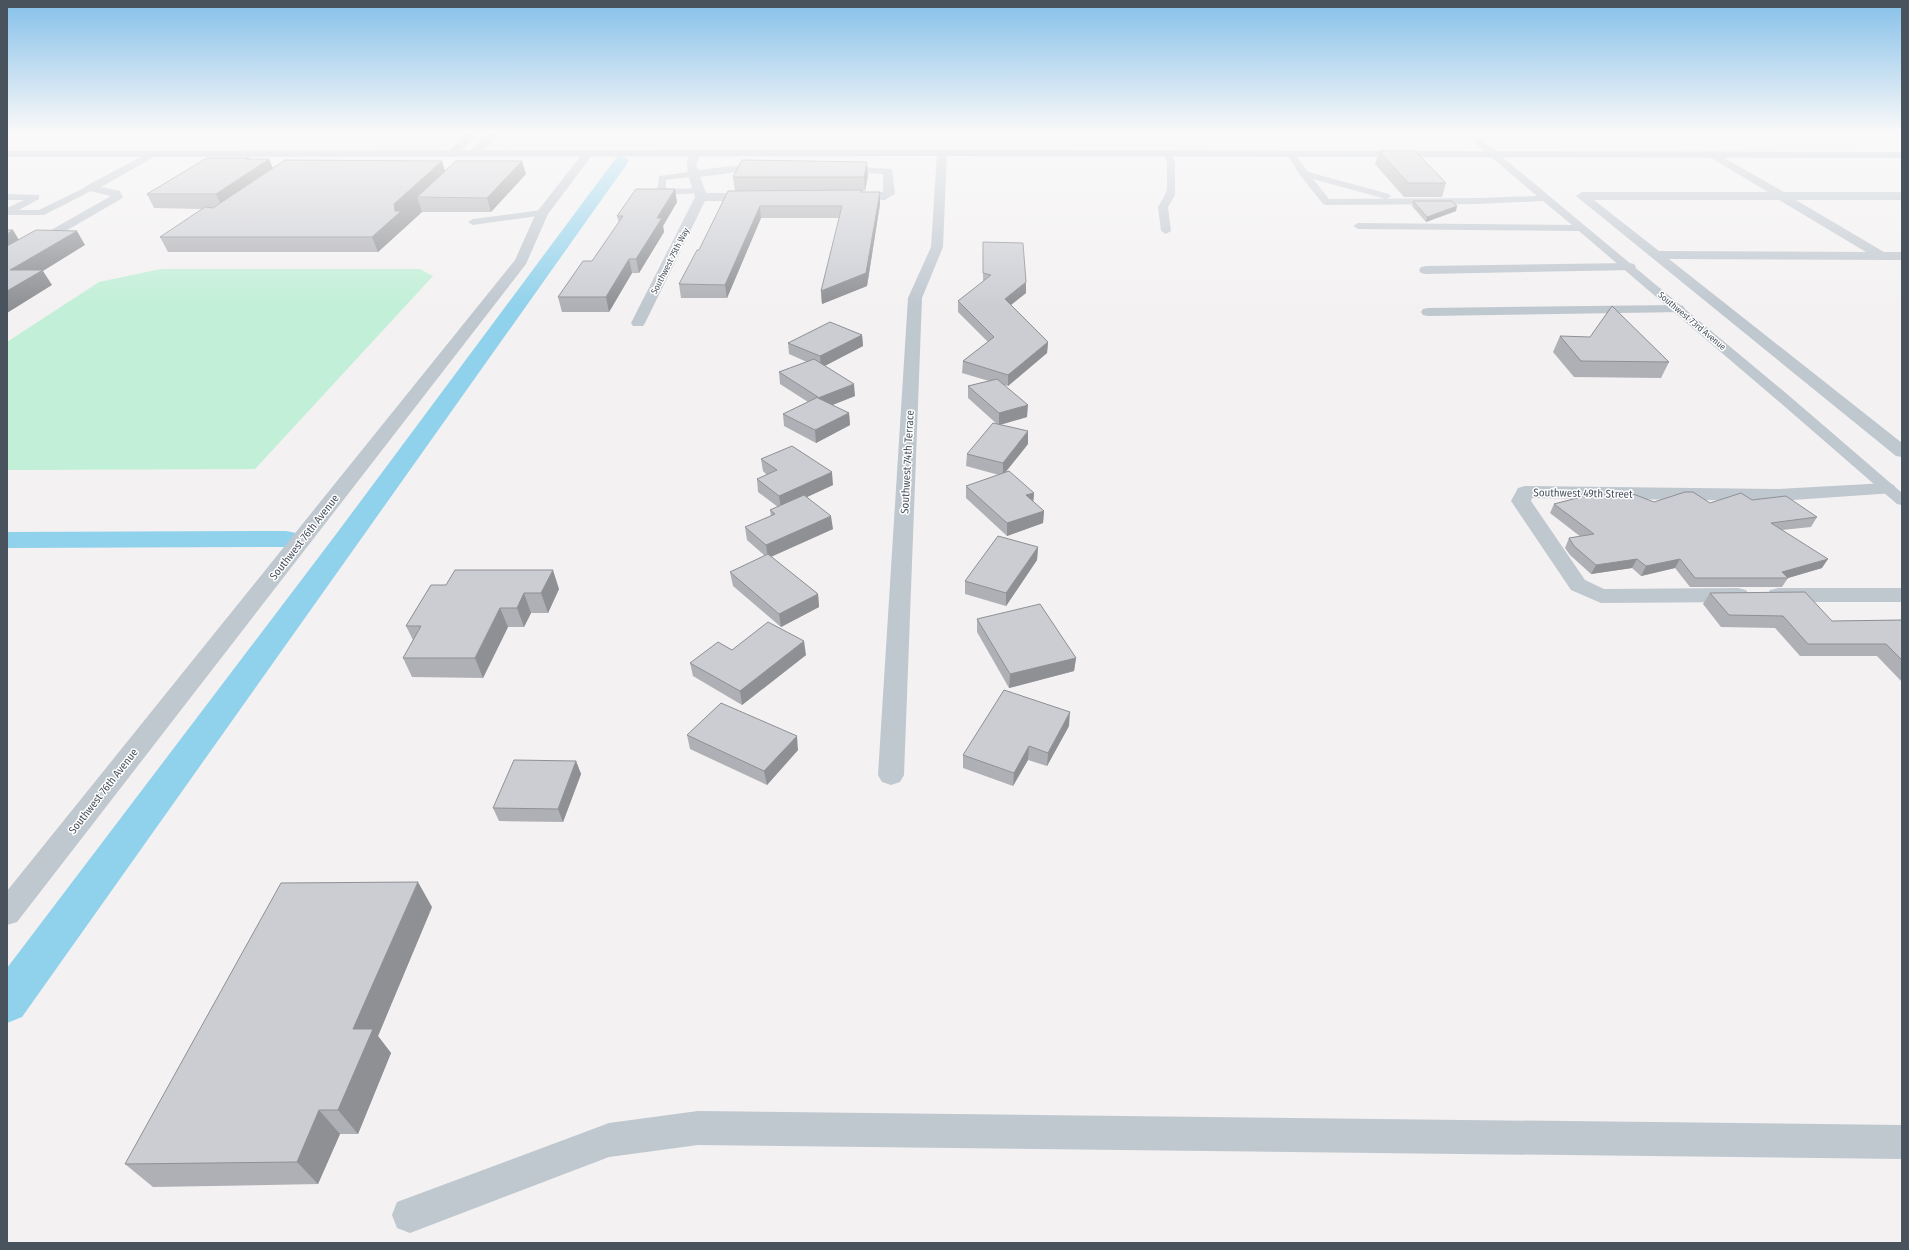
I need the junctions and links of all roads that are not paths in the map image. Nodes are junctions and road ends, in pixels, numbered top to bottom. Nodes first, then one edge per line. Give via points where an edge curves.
1 (85, 190) edge
2 (99, 190) edge
3 (560, 190) edge
4 (661, 190) edge
5 (699, 190) edge
6 (889, 190) edge
7 (940, 190) edge
8 (1171, 190) edge
9 (1317, 190) edge
10 (1365, 190) edge
11 (1538, 190) edge
12 (1773, 190) edge
13 (1795, 190) edge
14 (700, 194) junction
15 (837, 196) edge
16 (1783, 196) junction
17 (1805, 196) junction
18 (1902, 196) edge
19 (7, 197) edge
20 (765, 197) edge
21 (1546, 198) junction
22 (1406, 202) junction
23 (542, 213) junction
24 (473, 222) dead end
25 (1850, 223) dead end
26 (1358, 226) dead end
27 (1582, 228) junction
28 (1166, 231) dead end
29 (1885, 250) junction
30 (1902, 254) edge
31 (1655, 255) junction
32 (7, 261) edge
33 (1628, 267) junction
34 (1426, 270) dead end
35 (1678, 309) junction
36 (1428, 312) dead end
37 (638, 322) dead end
38 (1902, 452) edge
39 (1894, 495) edge
40 (1902, 594) edge
41 (891, 775) dead end
42 (7, 912) edge
43 (1902, 1142) edge
44 (410, 1215) dead end

1 - 19 lane via 41,213 7,212 36,197
2 - 32 street via 117,195
3 - 23 street, Southwest 76th Avenue
4 - 14 lane
5 - 14 street
6 - 15 street via 889,194 885,196
7 - 41 street, Southwest 74th Terrace via 937,248 915,298
8 - 28 lane via 1163,207
9 - 22 lane via 1326,202
10 - 22 lane
11 - 21 lane, Southwest 73rd Avenue
12 - 16 street
13 - 17 street
14 - 20 street
14 - 37 street, Southwest 75th Way via 672,258
16 - 17 street
16 - 29 street
16 - 31 street via 1582,196
17 - 18 street
17 - 25 street
21 - 22 lane via 1478,202
21 - 27 lane, Southwest 73rd Avenue
23 - 24 lane
23 - 42 street, Southwest 76th Avenue via 521,261
26 - 27 lane
27 - 33 lane, Southwest 73rd Avenue
29 - 30 street
29 - 31 street
31 - 38 street
33 - 34 street
33 - 35 lane, Southwest 73rd Avenue
35 - 36 street
35 - 39 lane, Southwest 73rd Avenue
39 - 40 street, Southwest 49th Street via 1524,492 1521,501 1578,586 1601,596
43 - 44 street via 698,1128 609,1140

